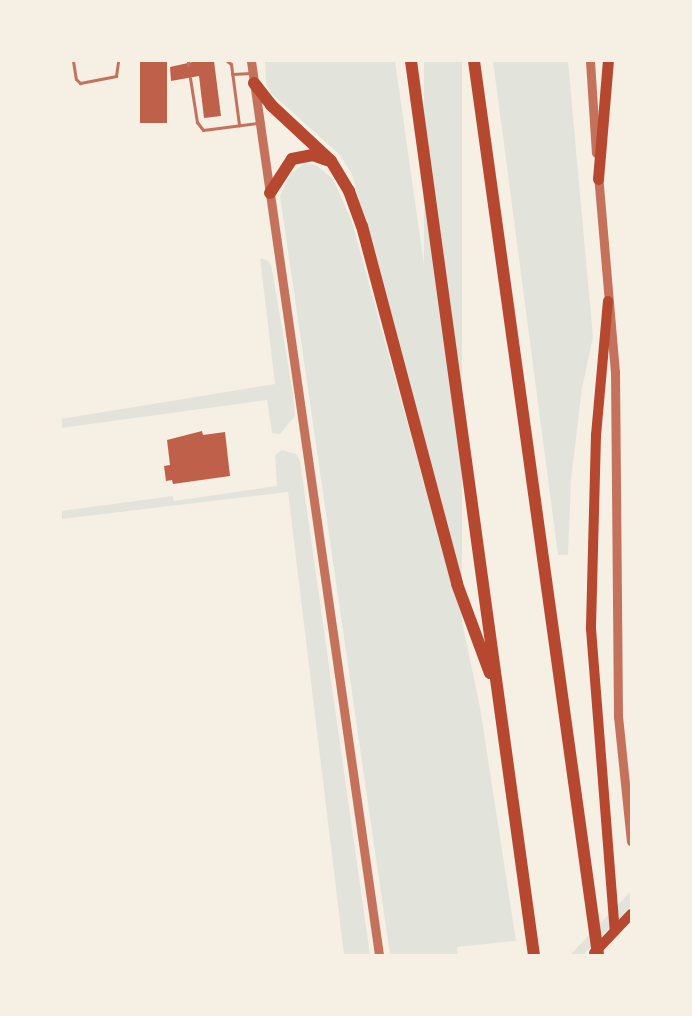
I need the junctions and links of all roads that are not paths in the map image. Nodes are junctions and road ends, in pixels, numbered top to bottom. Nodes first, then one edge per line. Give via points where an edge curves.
1 (73, 61) edge
2 (118, 61) edge
3 (227, 61) edge
4 (251, 61) edge
5 (411, 61) edge
6 (474, 61) edge
7 (590, 61) edge
8 (608, 61) edge
9 (232, 74) junction
10 (190, 78) dead end
11 (254, 78) junction
12 (260, 122) junction
13 (239, 125) junction
14 (331, 161) junction
15 (598, 179) junction
16 (270, 193) junction
17 (608, 301) junction
18 (498, 696) junction
19 (631, 841) edge
20 (631, 914) edge
21 (615, 931) junction
22 (379, 955) edge
23 (534, 955) edge
24 (592, 955) edge
25 (598, 955) edge

1 - 2 lane via 76,79 80,83 116,76
3 - 9 lane via 231,64
4 - 11 street
5 - 18 highway
6 - 25 highway
7 - 15 street
8 - 15 main road
9 - 11 lane
9 - 13 lane
10 - 13 lane via 197,122 203,130
11 - 12 street
11 - 14 highway via 271,105
12 - 13 lane
12 - 16 street
14 - 16 highway via 313,155 292,159
14 - 18 highway via 346,184 362,226 457,584
15 - 17 street
16 - 22 street
17 - 19 street via 614,372 618,716
17 - 21 main road via 596,435 591,630
18 - 23 highway
20 - 21 main road
21 - 24 main road

